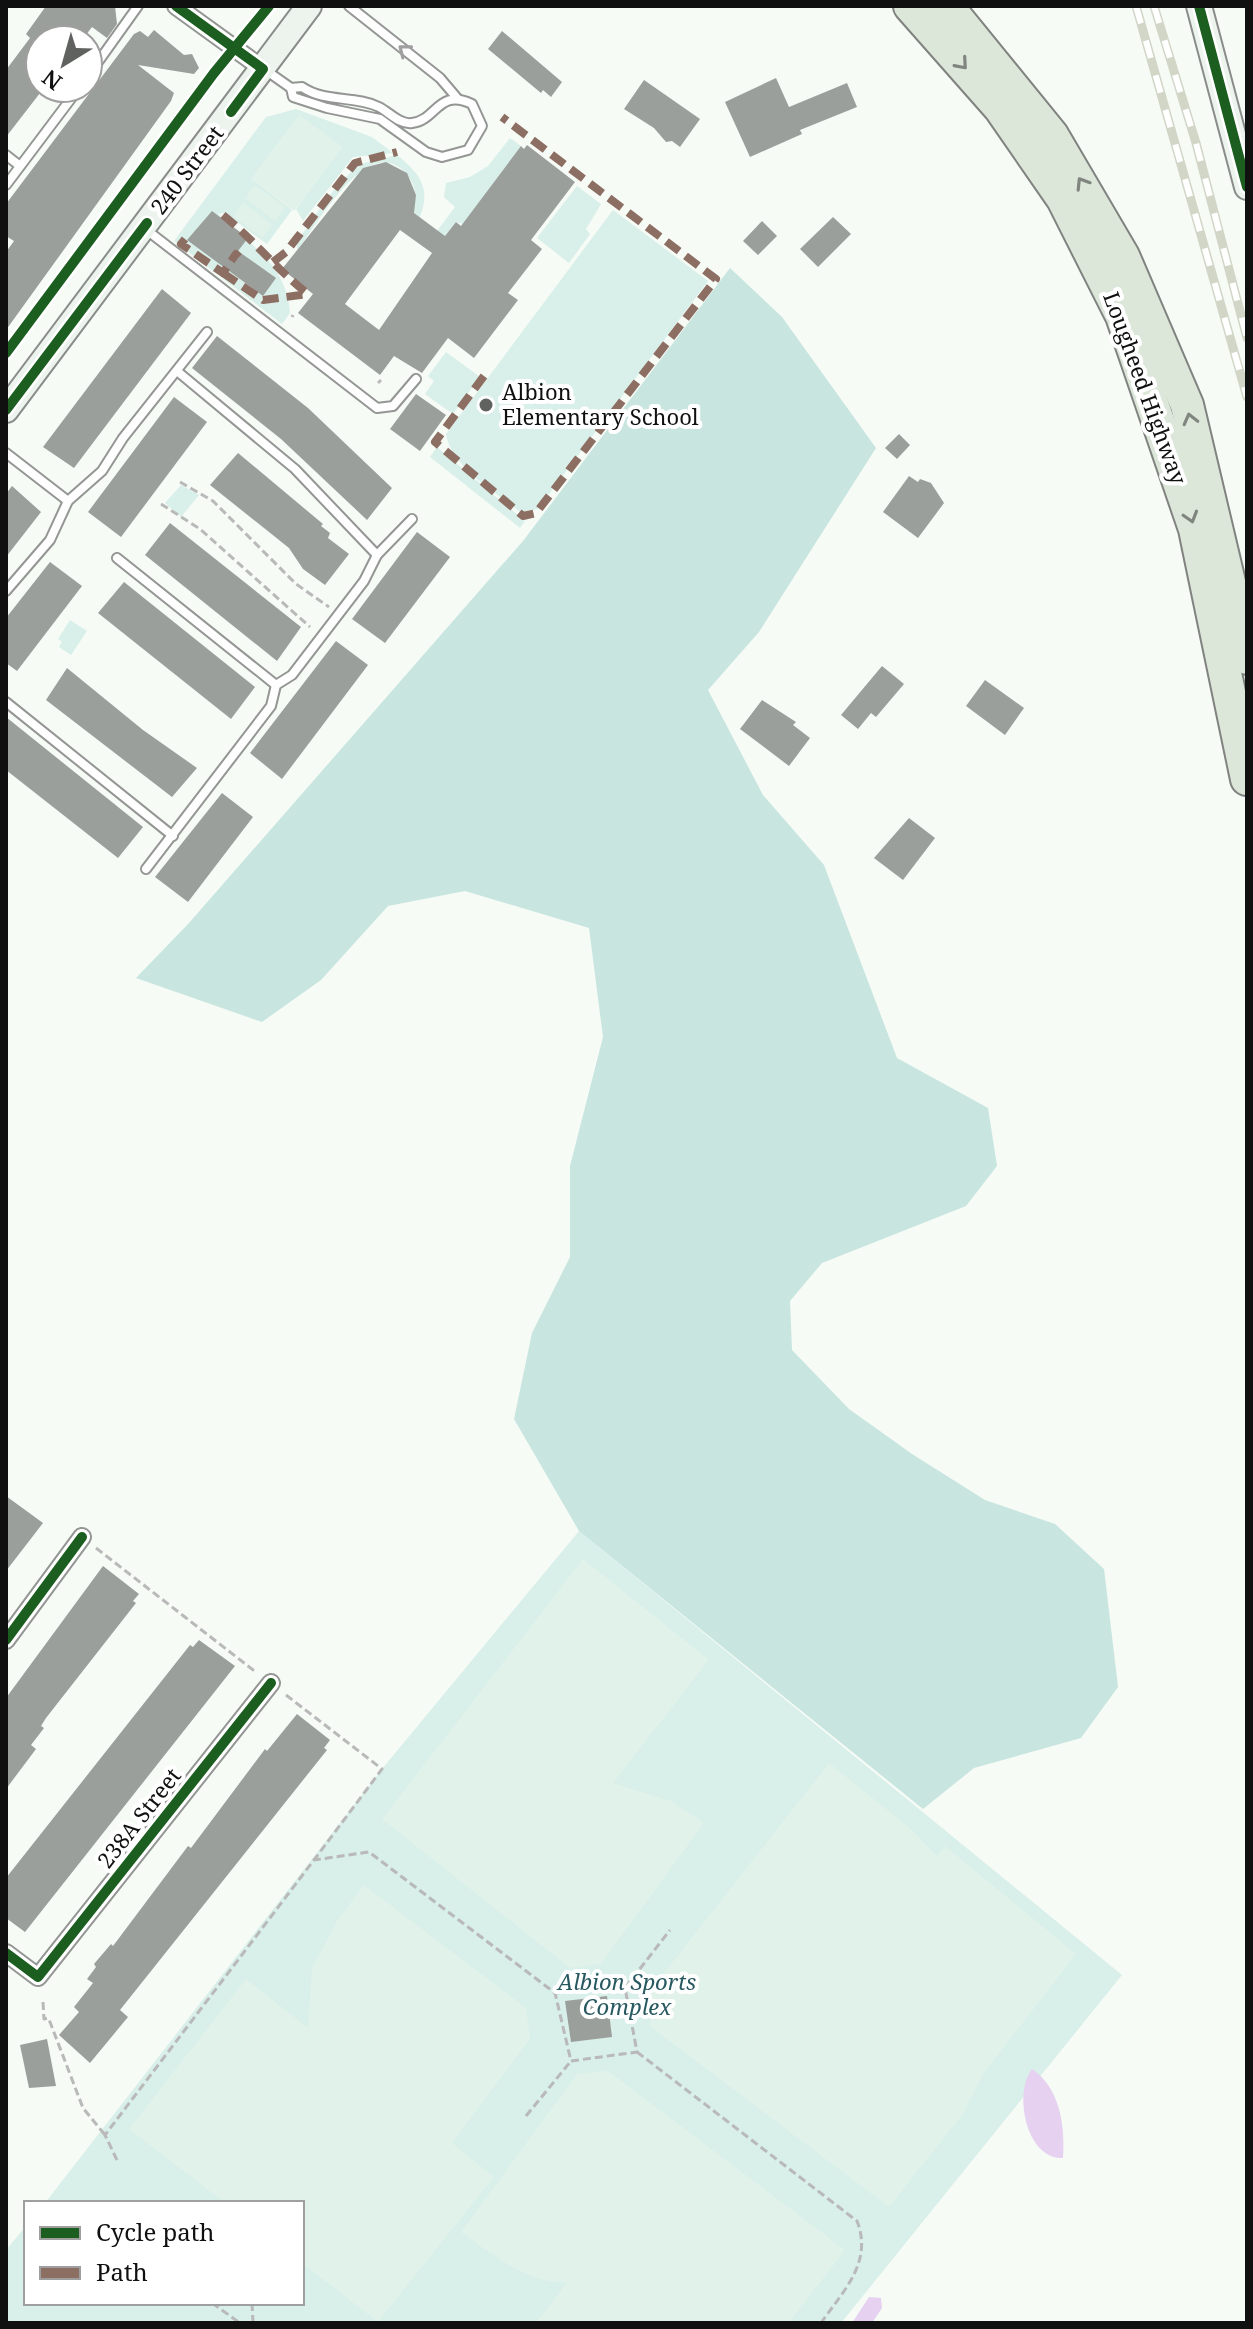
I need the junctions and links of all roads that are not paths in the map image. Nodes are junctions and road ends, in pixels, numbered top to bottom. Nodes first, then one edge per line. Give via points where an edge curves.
1 (138, 6) edge
2 (176, 6) edge
3 (309, 6) edge
4 (349, 6) edge
5 (910, 6) edge
6 (947, 6) edge
7 (1199, 6) edge
8 (104, 54) edge
9 (263, 69) junction
10 (291, 88) junction
11 (457, 98) junction
12 (67, 104) edge
13 (6, 155) edge
14 (20, 166) junction
15 (6, 185) edge
16 (1247, 187) edge
17 (143, 228) junction
18 (207, 332) dead end
19 (177, 371) junction
20 (416, 379) dead end
21 (6, 410) edge
22 (6, 453) edge
23 (68, 501) junction
24 (412, 519) dead end
25 (377, 555) junction
26 (117, 558) dead end
27 (6, 591) edge
28 (1247, 658) edge
29 (276, 685) junction
30 (6, 702) edge
31 (1247, 779) edge
32 (173, 836) junction
33 (146, 869) dead end
34 (82, 1537) dead end
35 (6, 1640) edge
36 (271, 1683) dead end
37 (6, 1953) edge

1 - 8 lane
2 - 9 street
3 - 9 main road, 240 Street
11 -> 4 lane via 440,78
5 -> 31 highway, Lougheed Highway via 1000,108 1063,199 1122,316 1195,529
28 -> 6 highway, Lougheed Highway via 1187,405 1123,256 1052,135
7 - 16 main road
9 - 10 lane
9 - 17 main road, 240 Street
10 - 11 lane via 377,106 407,123
10 - 11 lane via 293,97 380,119 426,152 442,157 468,150 482,126 472,104
12 - 14 lane
13 - 14 lane
14 - 15 lane
17 - 20 lane via 377,408 393,406
17 - 21 main road, 240 Street
18 - 19 lane
19 - 23 lane via 102,471
19 - 25 lane via 295,469
22 - 23 lane
23 - 27 lane via 50,540
24 - 25 lane
25 - 29 lane via 364,581 292,675
26 - 29 lane
29 - 32 lane via 271,706
30 - 32 lane
32 - 33 lane
34 - 35 street
36 - 37 street, 238A Street via 38,1977

